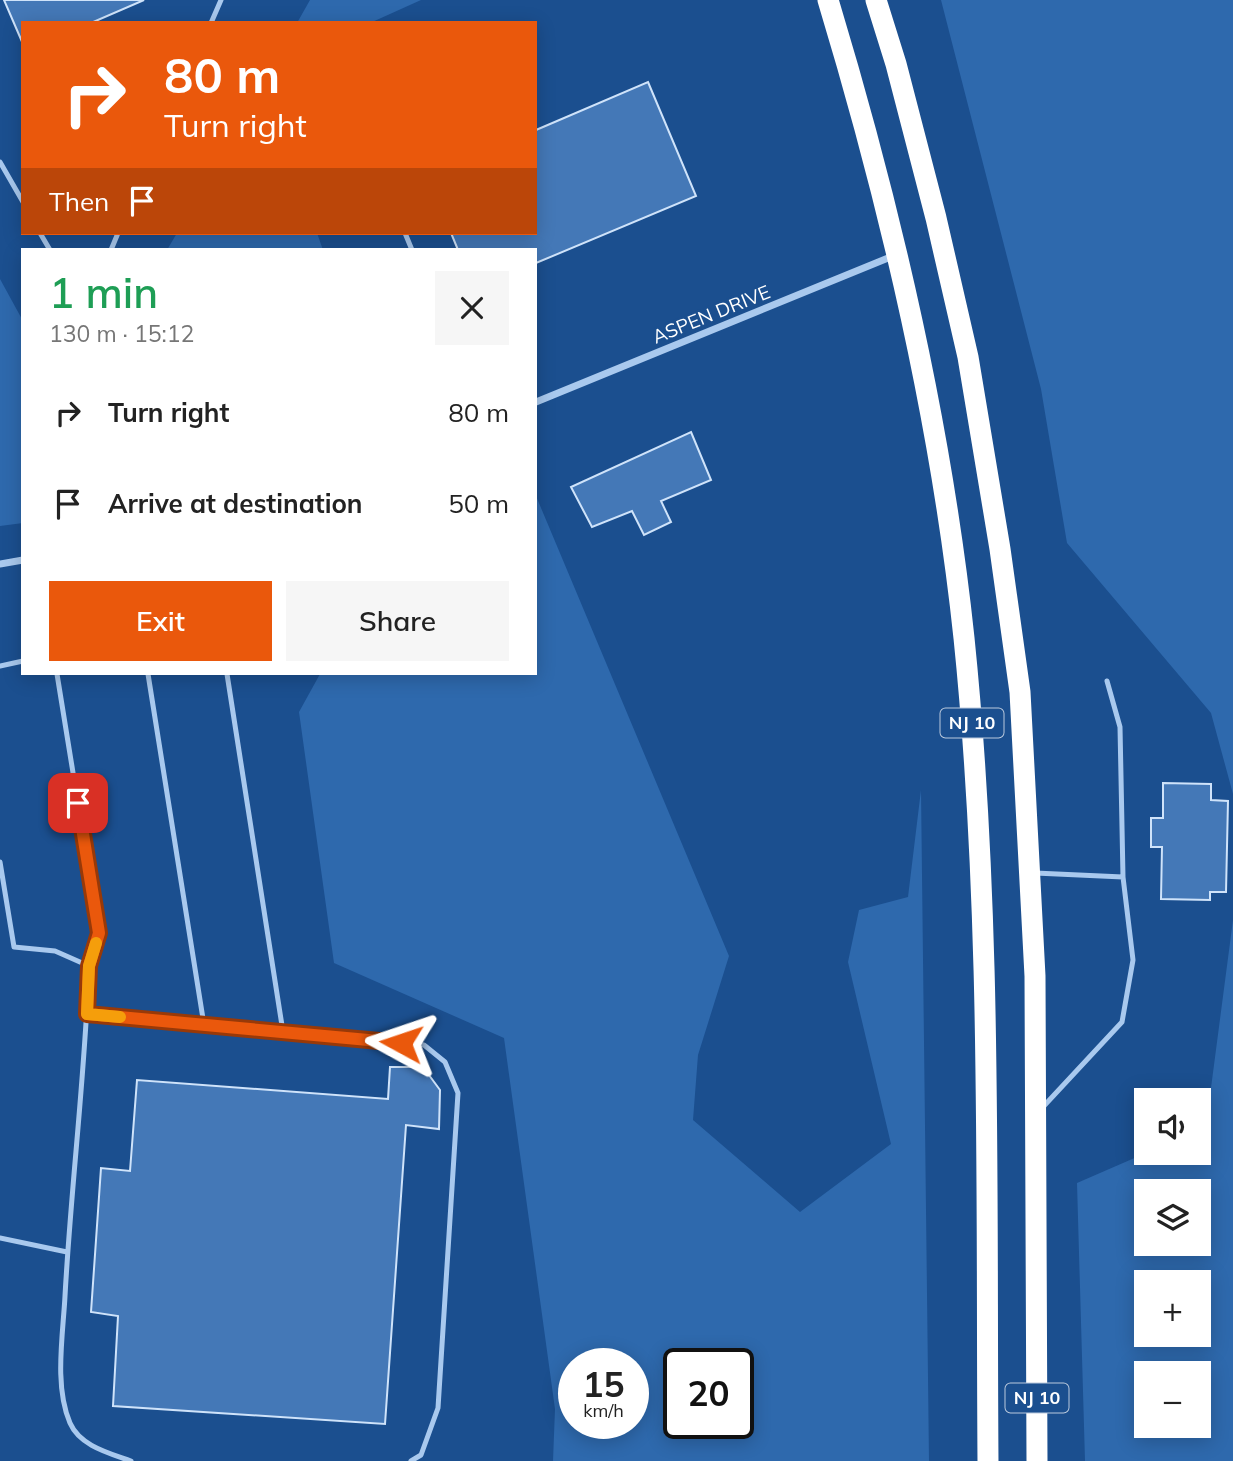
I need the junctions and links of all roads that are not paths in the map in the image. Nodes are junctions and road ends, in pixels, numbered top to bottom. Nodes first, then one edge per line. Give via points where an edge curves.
1 (221, 0) edge
2 (828, 0) edge
3 (876, 0) edge
4 (212, 21) edge
5 (0, 162) edge
6 (21, 199) edge
7 (897, 254) junction
8 (537, 402) edge
9 (21, 560) edge
10 (0, 564) edge
11 (21, 661) edge
12 (0, 666) edge
13 (57, 675) edge
14 (148, 675) edge
15 (227, 675) edge
16 (1107, 681) dead end
17 (0, 862) edge
18 (1031, 873) junction
19 (1123, 877) junction
20 (89, 966) junction
21 (87, 1014) junction
22 (204, 1025) junction
23 (283, 1032) junction
24 (1035, 1116) junction
25 (0, 1238) edge
26 (67, 1252) junction
27 (131, 1461) edge
28 (411, 1461) edge
29 (988, 1461) edge
30 (1037, 1461) edge

1 - 4 lane
2 - 7 highway, NJ 10
3 - 18 highway, NJ 10 via 936,218 968,358 1020,692
5 - 6 lane
7 - 8 street, ASPEN DRIVE
7 - 29 highway, NJ 10 via 915,327 945,500 973,730 984,926
9 - 10 street
11 - 12 lane
13 - 20 lane via 99,933
14 - 22 lane
15 - 23 lane
16 - 19 lane via 1119,727
17 - 20 lane via 14,947 55,951
18 - 19 lane
18 - 24 highway, NJ 10
19 - 24 lane via 1133,960 1122,1022
20 - 21 lane
21 - 22 lane
21 - 26 lane
22 - 23 lane
23 - 28 lane via 424,1045 445,1062 458,1093 438,1408 421,1455
24 - 30 highway, NJ 10
25 - 26 lane
26 - 27 lane via 60,1382 70,1424 92,1447

